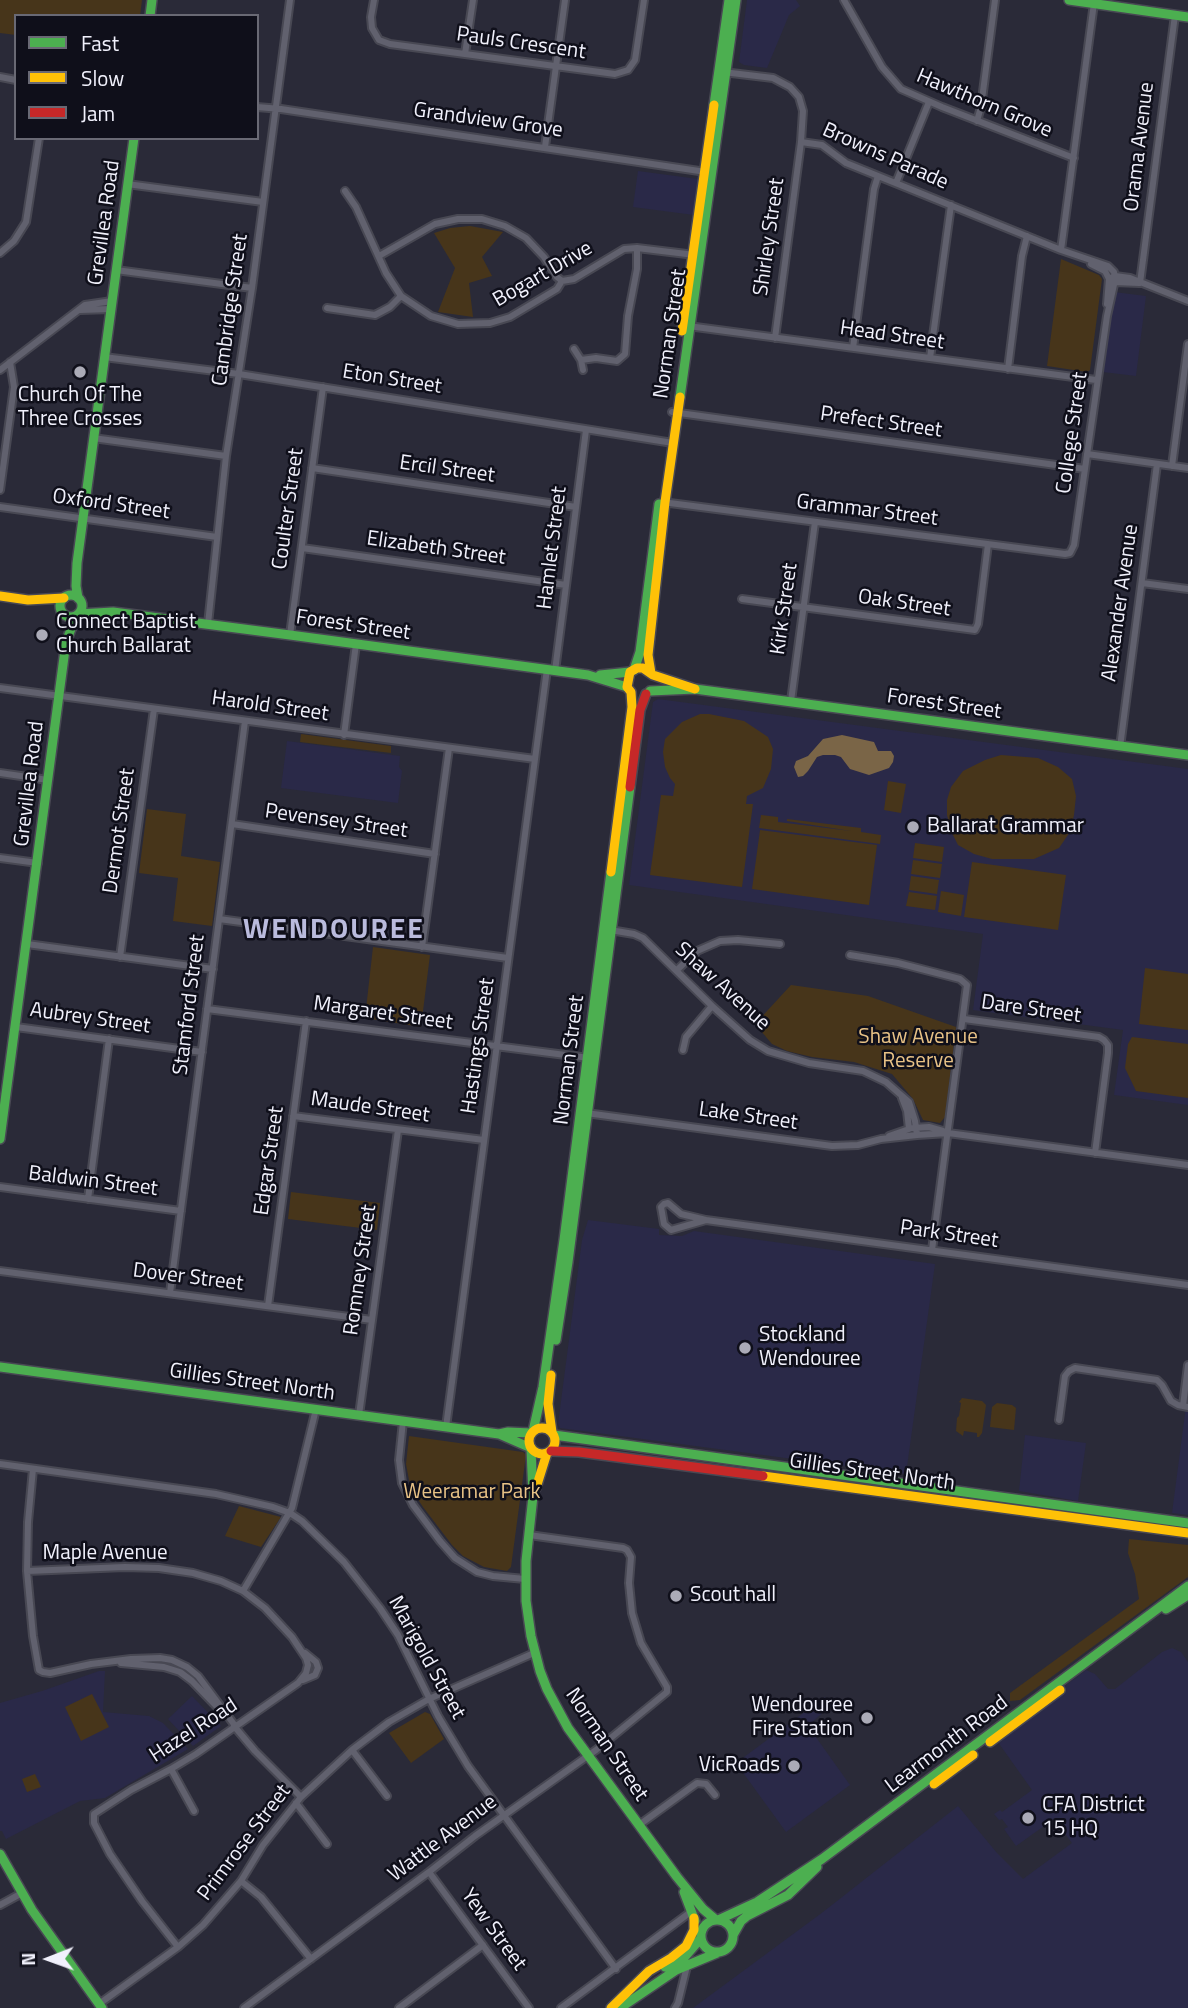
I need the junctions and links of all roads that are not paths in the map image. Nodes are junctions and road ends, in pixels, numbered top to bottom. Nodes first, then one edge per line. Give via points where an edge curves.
1 (290, 0) edge
2 (374, 0) edge
3 (473, 0) edge
4 (565, 0) edge
5 (644, 0) edge
6 (729, 0) edge
7 (736, 0) edge
8 (844, 0) edge
9 (995, 0) edge
10 (1069, 0) edge
11 (1094, 3) junction
12 (1110, 3) edge
13 (1175, 15) junction
14 (1188, 17) edge
15 (465, 54) junction
16 (556, 67) junction
17 (722, 71) junction
18 (929, 102) junction
19 (259, 107) edge
20 (275, 109) junction
21 (977, 121) junction
22 (39, 140) edge
23 (134, 140) edge
24 (801, 142) junction
25 (545, 148) junction
26 (1074, 158) junction
27 (708, 172) junction
28 (878, 176) junction
29 (896, 183) junction
30 (127, 184) junction
31 (345, 191) dead end
32 (263, 202) junction
33 (951, 205) junction
34 (1027, 236) junction
35 (637, 248) junction
36 (1061, 250) junction
37 (0, 253) edge
38 (697, 256) junction
39 (379, 257) junction
40 (116, 270) junction
41 (1113, 279) junction
42 (562, 281) junction
43 (1140, 283) junction
44 (252, 288) junction
45 (401, 296) junction
46 (1188, 301) edge
47 (111, 305) junction
48 (327, 308) dead end
49 (686, 326) junction
50 (775, 338) junction
51 (1188, 344) edge
52 (853, 348) junction
53 (574, 349) dead end
54 (104, 357) junction
55 (930, 358) junction
56 (581, 360) junction
57 (10, 362) junction
58 (1007, 369) junction
59 (0, 370) edge
60 (583, 370) dead end
61 (239, 374) junction
62 (1096, 380) junction
63 (323, 387) junction
64 (675, 412) junction
65 (586, 430) junction
66 (93, 438) junction
67 (671, 443) junction
68 (1087, 454) junction
69 (226, 456) junction
70 (1157, 464) junction
71 (1172, 466) junction
72 (312, 468) junction
73 (1188, 468) edge
74 (1085, 469) junction
75 (0, 489) edge
76 (663, 502) junction
77 (0, 507) edge
78 (576, 507) junction
79 (82, 518) junction
80 (815, 522) junction
81 (217, 537) junction
82 (988, 544) junction
83 (302, 548) junction
84 (1070, 553) joint
85 (77, 563) junction
86 (1142, 583) junction
87 (566, 585) junction
88 (1188, 589) edge
89 (0, 596) edge
90 (65, 597) junction
91 (79, 598) junction
92 (742, 599) dead end
93 (28, 600) junction
94 (803, 608) junction
95 (113, 612) junction
96 (63, 613) junction
97 (77, 615) junction
98 (208, 624) junction
99 (290, 635) junction
100 (66, 642) junction
101 (356, 644) junction
102 (551, 670) junction
103 (632, 671) junction
104 (652, 674) junction
105 (588, 675) junction
106 (0, 688) edge
107 (695, 689) junction
108 (629, 690) junction
109 (648, 692) junction
110 (59, 696) junction
111 (790, 701) junction
112 (154, 709) junction
113 (245, 721) junction
114 (344, 735) junction
115 (1120, 747) junction
116 (449, 748) junction
117 (1188, 755) edge
118 (535, 759) junction
119 (0, 774) edge
120 (48, 780) junction
121 (232, 824) junction
122 (435, 853) junction
123 (0, 858) edge
124 (38, 863) junction
125 (219, 919) junction
126 (608, 929) junction
127 (27, 944) junction
128 (780, 944) dead end
129 (422, 947) junction
130 (850, 955) dead end
131 (120, 957) junction
132 (508, 958) junction
133 (213, 969) junction
134 (677, 970) junction
135 (712, 1006) junction
136 (207, 1009) junction
137 (964, 1019) junction
138 (306, 1021) junction
139 (16, 1027) junction
140 (109, 1039) junction
141 (496, 1048) junction
142 (683, 1050) dead end
143 (202, 1052) junction
144 (591, 1059) junction
145 (3, 1101) edge
146 (584, 1113) junction
147 (293, 1116) junction
148 (398, 1130) junction
149 (913, 1132) junction
150 (948, 1133) junction
151 (0, 1139) edge
152 (484, 1140) junction
153 (1095, 1153) junction
154 (1188, 1165) edge
155 (0, 1187) edge
156 (88, 1199) junction
157 (181, 1211) junction
158 (706, 1220) junction
159 (569, 1227) junction
160 (932, 1250) junction
161 (0, 1271) edge
162 (1188, 1285) edge
163 (170, 1293) junction
164 (268, 1306) junction
165 (372, 1320) junction
166 (1188, 1365) edge
167 (0, 1367) edge
168 (1185, 1406) edge
169 (316, 1409) junction
170 (359, 1415) junction
171 (1059, 1420) dead end
172 (403, 1421) junction
173 (446, 1427) junction
174 (532, 1432) junction
175 (499, 1434) junction
176 (553, 1434) junction
177 (531, 1448) junction
178 (549, 1452) junction
179 (684, 1454) junction
180 (0, 1464) edge
181 (683, 1465) junction
182 (33, 1469) junction
183 (897, 1483) junction
184 (895, 1494) junction
185 (534, 1496) junction
186 (290, 1513) junction
187 (1188, 1523) edge
188 (1188, 1533) edge
189 (529, 1535) junction
190 (27, 1572) junction
191 (525, 1578) junction
192 (1188, 1586) edge
193 (243, 1591) junction
194 (1188, 1595) edge
195 (303, 1652) junction
196 (534, 1653) junction
197 (1095, 1659) junction
198 (307, 1669) joint
199 (300, 1682) junction
200 (429, 1699) junction
201 (236, 1727) junction
202 (998, 1732) junction
203 (352, 1750) junction
204 (588, 1755) junction
205 (171, 1769) junction
206 (715, 1795) dead end
207 (387, 1796) dead end
208 (298, 1800) junction
209 (194, 1811) dead end
210 (503, 1815) junction
211 (639, 1825) junction
212 (327, 1844) dead end
213 (0, 1854) edge
214 (429, 1872) junction
215 (5, 1873) edge
216 (677, 1877) junction
217 (241, 1881) junction
218 (22, 1893) junction
219 (0, 1905) edge
220 (693, 1915) junction
221 (717, 1920) junction
222 (733, 1934) junction
223 (701, 1937) junction
224 (484, 1945) junction
225 (178, 1947) junction
226 (717, 1953) junction
227 (311, 1959) junction
228 (688, 1964) junction
229 (617, 1969) junction
230 (641, 1980) junction
231 (100, 2006) edge
232 (244, 2008) edge
233 (399, 2008) edge
234 (529, 2008) edge
235 (561, 2008) edge
236 (611, 2008) edge
237 (620, 2008) edge
238 (675, 2008) edge

1 - 20 street, Cambridge Street
2 - 15 street, Pauls Crescent via 372,29 379,40
3 - 15 street
4 - 16 street
5 - 16 street, Pauls Crescent via 637,54 628,70 615,74
6 - 17 main road, Norman Street
7 - 17 main road, Norman Street
8 - 18 street, Hawthorn Grove via 890,78 901,89
9 - 21 street
10 - 11 main road
11 - 12 main road
11 - 26 street
12 - 13 main road
13 - 14 main road
13 - 43 street, Orama Avenue
15 - 16 street, Pauls Crescent
16 - 25 street
17 - 24 street, Browns Parade via 773,78 790,87 803,111
17 - 27 main road, Norman Street
18 - 21 street, Hawthorn Grove
18 - 29 street
19 - 20 street, Grandview Grove
20 - 25 street, Grandview Grove
20 - 32 street, Cambridge Street
21 - 26 street, Hawthorn Grove
22 - 37 street via 26,222
23 - 30 main road, Grevillea Road
24 - 28 street, Browns Parade via 824,146 842,161
24 - 50 street, Shirley Street
25 - 27 street, Grandview Grove
26 - 36 street
27 - 38 main road, Norman Street
28 - 29 street, Browns Parade
28 - 52 street
29 - 33 street, Browns Parade
30 - 32 street
30 - 40 main road, Grevillea Road
31 - 39 street, Bogart Drive
32 - 44 street, Cambridge Street
33 - 34 street, Browns Parade
33 - 55 street
34 - 36 street, Browns Parade
34 - 58 street
35 - 38 street, Bogart Drive
35 - 42 street, Bogart Drive via 624,249 574,279
35 - 56 street via 625,355 616,361
36 - 41 street, Browns Parade via 1110,267
38 - 49 main road, Norman Street
39 - 42 street via 435,224 477,218 526,238
39 - 45 street, Bogart Drive
40 - 44 street
40 - 47 main road, Grevillea Road
41 - 43 street, Browns Parade
41 - 62 street, College Street
42 - 45 street, Bogart Drive via 557,289 518,313 478,325 444,321
43 - 46 street, Browns Parade
44 - 61 street, Cambridge Street
45 - 48 street via 374,315
47 - 54 main road, Grevillea Road
47 - 57 street via 79,310
49 - 50 street, Head Street
49 - 64 main road, Norman Street
50 - 52 street, Head Street
51 - 71 street
52 - 55 street, Head Street
53 - 56 street
54 - 61 street, Eton Street
54 - 66 main road, Grevillea Road
55 - 58 street, Head Street
56 - 60 street
57 - 59 street
57 - 75 street via 14,387
58 - 62 street, Head Street
61 - 63 street, Eton Street
61 - 69 street, Cambridge Street
62 - 68 street, College Street
63 - 65 street, Eton Street
63 - 72 street, Coulter Street
64 - 67 main road, Norman Street
64 - 74 street, Prefect Street
65 - 67 street, Eton Street
65 - 78 street, Hamlet Street
66 - 69 street
66 - 79 main road, Grevillea Road
67 - 76 main road, Norman Street
68 - 70 street
68 - 74 street, College Street
69 - 81 street, Cambridge Street
70 - 71 street
70 - 86 street, Alexander Avenue
71 - 73 street
72 - 78 street, Ercil Street
72 - 83 street, Coulter Street
74 - 84 street, College Street
76 - 80 street, Grammar Street
76 - 103 main road, Norman Street via 640,652
76 - 104 main road, Norman Street via 648,655
77 - 79 street, Oxford Street
78 - 87 street, Hamlet Street
79 - 81 street, Oxford Street
79 - 85 main road, Grevillea Road
80 - 82 street, Grammar Street
80 - 94 street, Kirk Street
81 - 98 street, Cambridge Street
82 - 84 street, Grammar Street
82 - 94 street, Oak Street via 977,632
83 - 87 street, Elizabeth Street
83 - 99 street, Coulter Street
85 - 90 main road, Grevillea Road
85 - 91 main road, Grevillea Road
86 - 88 street
86 - 115 street, Alexander Avenue
87 - 102 street, Hamlet Street
89 - 93 main road
90 - 91 main road
90 - 93 main road
90 - 96 main road, Grevillea Road via 60,605
91 - 95 main road, Forest Street
91 - 97 main road, Grevillea Road via 82,609
92 - 94 street, Oak Street
93 - 96 main road
94 - 111 street, Kirk Street
95 - 97 main road, Forest Street
95 - 98 main road, Forest Street
96 - 97 main road
96 - 100 main road, Grevillea Road
97 - 100 main road, Grevillea Road
98 - 99 main road, Forest Street
99 - 101 main road, Forest Street
100 - 110 main road, Grevillea Road
101 - 102 main road, Forest Street
101 - 114 street
102 - 105 main road, Forest Street
102 - 118 street, Hastings Street
103 - 104 main road via 643,668
103 - 105 main road, Forest Street
103 - 108 main road
104 - 107 main road, Forest Street
104 - 109 main road via 655,685
105 - 108 main road, Forest Street
106 - 110 street, Harold Street
107 - 109 main road, Forest Street
107 - 111 main road, Forest Street
108 - 109 main road via 639,695
108 - 126 main road, Norman Street via 632,707
109 - 126 main road, Norman Street via 640,710
110 - 112 street, Harold Street
110 - 120 main road, Grevillea Road
111 - 115 main road, Forest Street
112 - 113 street, Harold Street
112 - 131 street, Dermot Street
113 - 114 street, Harold Street
113 - 121 street, Stamford Street
114 - 116 street, Harold Street
115 - 117 main road, Forest Street
116 - 118 street, Harold Street
116 - 122 street
118 - 132 street, Hastings Street
119 - 120 street
120 - 124 main road, Grevillea Road
121 - 122 street, Pevensey Street
121 - 125 street, Stamford Street
122 - 129 street
123 - 124 street
124 - 127 main road, Grevillea Road
125 - 129 street
125 - 133 street, Stamford Street
126 - 134 street, Shaw Avenue via 642,938
126 - 144 main road, Norman Street
127 - 131 street
127 - 139 main road, Grevillea Road
128 - 134 street via 720,941 697,951
129 - 132 street
130 - 137 street via 958,978 968,989
131 - 133 street
132 - 141 street, Hastings Street
133 - 136 street, Stamford Street
134 - 135 street, Shaw Avenue
135 - 142 street via 686,1037
135 - 149 street, Shaw Avenue via 768,1051 868,1073 886,1082 909,1102
136 - 138 street, Margaret Street
136 - 143 street, Stamford Street
137 - 150 street
137 - 153 street, Dare Street via 1104,1040 1108,1053
138 - 141 street, Margaret Street
138 - 147 street, Edgar Street
139 - 140 street, Aubrey Street
139 - 145 main road, Grevillea Road
140 - 143 street, Aubrey Street
140 - 156 street
141 - 144 street, Margaret Street
141 - 152 street, Hastings Street
143 - 157 street, Stamford Street
144 - 146 main road, Norman Street
145 - 151 main road, Grevillea Road
146 - 149 street, Lake Street via 832,1146
146 - 159 main road, Norman Street
147 - 148 street, Maude Street
147 - 164 street, Edgar Street
148 - 152 street, Maude Street
148 - 165 street, Romney Street
149 - 150 street
150 - 153 street
150 - 160 street
152 - 173 street, Hastings Street
153 - 154 street
155 - 156 street, Baldwin Street
156 - 157 street, Baldwin Street
157 - 163 street, Stamford Street
158 - 158 street, Park Street via 671,1230 664,1224 661,1207 668,1203 681,1214
158 - 160 street, Park Street
159 - 174 main road, Norman Street
159 - 176 main road, Norman Street via 548,1404
160 - 162 street, Park Street
161 - 163 street, Dover Street
163 - 164 street, Dover Street
164 - 165 street, Dover Street
165 - 170 street, Romney Street
166 - 168 street
167 - 169 main road, Gillies Street North
168 - 171 street via 1171,1401 1157,1380 1076,1368 1065,1375
169 - 170 main road, Gillies Street North
169 - 186 street
170 - 172 main road, Gillies Street North
172 - 173 main road, Gillies Street North
172 - 191 street via 402,1483 440,1541 477,1572
173 - 175 main road, Gillies Street North
174 - 175 main road, Gillies Street North
174 - 176 main road via 545,1428
174 - 177 main road
175 - 177 main road, Gillies Street North
176 - 178 main road via 555,1444
176 - 179 main road, Gillies Street North
177 - 178 main road via 539,1454
177 - 185 main road, Norman Street
178 - 181 main road, Gillies Street North
178 - 185 main road, Norman Street
179 - 181 main road
179 - 183 main road, Gillies Street North
180 - 182 street, Marigold Street
181 - 184 main road, Gillies Street North
182 - 186 street, Marigold Street via 216,1494
182 - 190 street
183 - 184 main road
183 - 187 main road, Gillies Street North
184 - 188 main road, Gillies Street North
185 - 189 main road, Norman Street
186 - 193 street
186 - 200 street, Marigold Street via 344,1562 380,1608
189 - 191 main road, Norman Street
189 - 204 street, Wattle Avenue via 628,1550 632,1613 641,1643 667,1686 667,1692
190 - 193 street, Maple Avenue via 159,1568 193,1573
190 - 201 street via 33,1636 43,1672 109,1662 164,1667 192,1681
191 - 196 main road, Norman Street
192 - 197 main road, Learmonth Road
193 - 195 street, Maple Avenue via 273,1616
194 - 197 main road, Learmonth Road
195 - 198 street, Maple Avenue
195 - 199 street via 318,1668
196 - 200 street, Primrose Street
196 - 204 main road, Norman Street via 559,1713
197 - 202 main road, Learmonth Road
198 - 199 street, Hazel Road
199 - 201 street, Hazel Road
200 - 203 street, Primrose Street
200 - 210 street, Marigold Street via 451,1740
201 - 205 street, Hazel Road
201 - 208 street
202 - 221 main road, Learmonth Road via 822,1859 757,1902
202 - 222 main road, Learmonth Road via 814,1869 788,1895 747,1916
203 - 207 street
203 - 208 street, Primrose Street
204 - 210 street, Wattle Avenue
204 - 211 main road, Norman Street
205 - 209 street
205 - 225 street, Hazel Road via 93,1816 110,1854
206 - 211 street via 704,1783 697,1783
208 - 212 street
208 - 217 street, Primrose Street
210 - 214 street, Wattle Avenue
210 - 229 street, Marigold Street
211 - 216 main road, Norman Street
213 - 215 main road
214 - 224 street, Yew Street
214 - 227 street, Wattle Avenue
215 - 218 main road
216 - 220 main road, Norman Street
216 - 221 main road, Norman Street
217 - 225 street, Primrose Street via 204,1925
217 - 227 street via 261,1897
218 - 219 street
218 - 231 main road
220 - 223 main road, Norman Street
220 - 229 street
220 - 230 main road via 694,1930 686,1946
221 - 222 main road via 730,1926
221 - 223 main road via 705,1926
222 - 226 main road via 729,1946
223 - 226 main road via 706,1948
223 - 230 main road via 682,1960
224 - 233 street
224 - 234 street, Yew Street
225 - 231 street, Primrose Street
226 - 228 main road
227 - 232 street, Wattle Avenue
228 - 237 main road
228 - 238 street
229 - 235 street
230 - 236 main road

